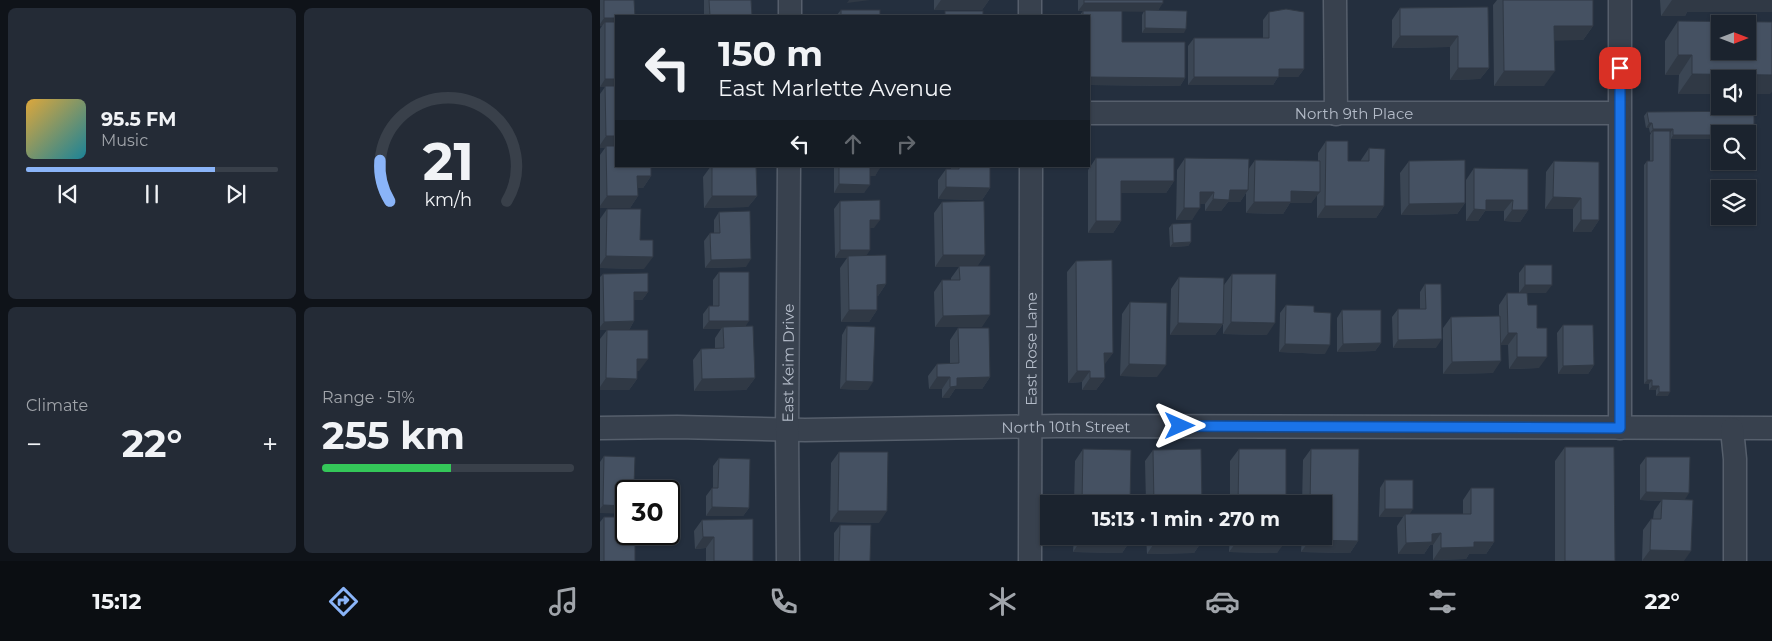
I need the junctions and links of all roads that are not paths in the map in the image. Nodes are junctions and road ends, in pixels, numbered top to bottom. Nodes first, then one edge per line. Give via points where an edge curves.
1 (790, 0) edge
2 (1030, 0) edge
3 (1335, 0) edge
4 (1620, 0) edge
5 (790, 15) edge
6 (1030, 15) edge
7 (1090, 113) edge
8 (1619, 113) junction
9 (1336, 114) junction
10 (789, 167) edge
11 (1031, 167) edge
12 (1031, 426) junction
13 (600, 428) edge
14 (1620, 428) junction
15 (1772, 428) edge
16 (1732, 429) junction
17 (787, 430) junction
18 (788, 561) edge
19 (1030, 561) edge
20 (1735, 561) edge

1 - 5 street
2 - 6 street
3 - 9 street
4 - 8 street
7 - 9 street, North 9th Place
8 - 9 street, North 9th Place
8 - 14 street
10 - 17 street, East Keim Drive
11 - 12 street, East Rose Lane
12 - 14 street, North 10th Street
12 - 17 street, North 10th Street
12 - 19 street, East Rose Lane
13 - 17 street, North 10th Street
14 - 16 street, North 10th Street
15 - 16 street, North 10th Street
16 - 20 street
17 - 18 street, East Keim Drive

